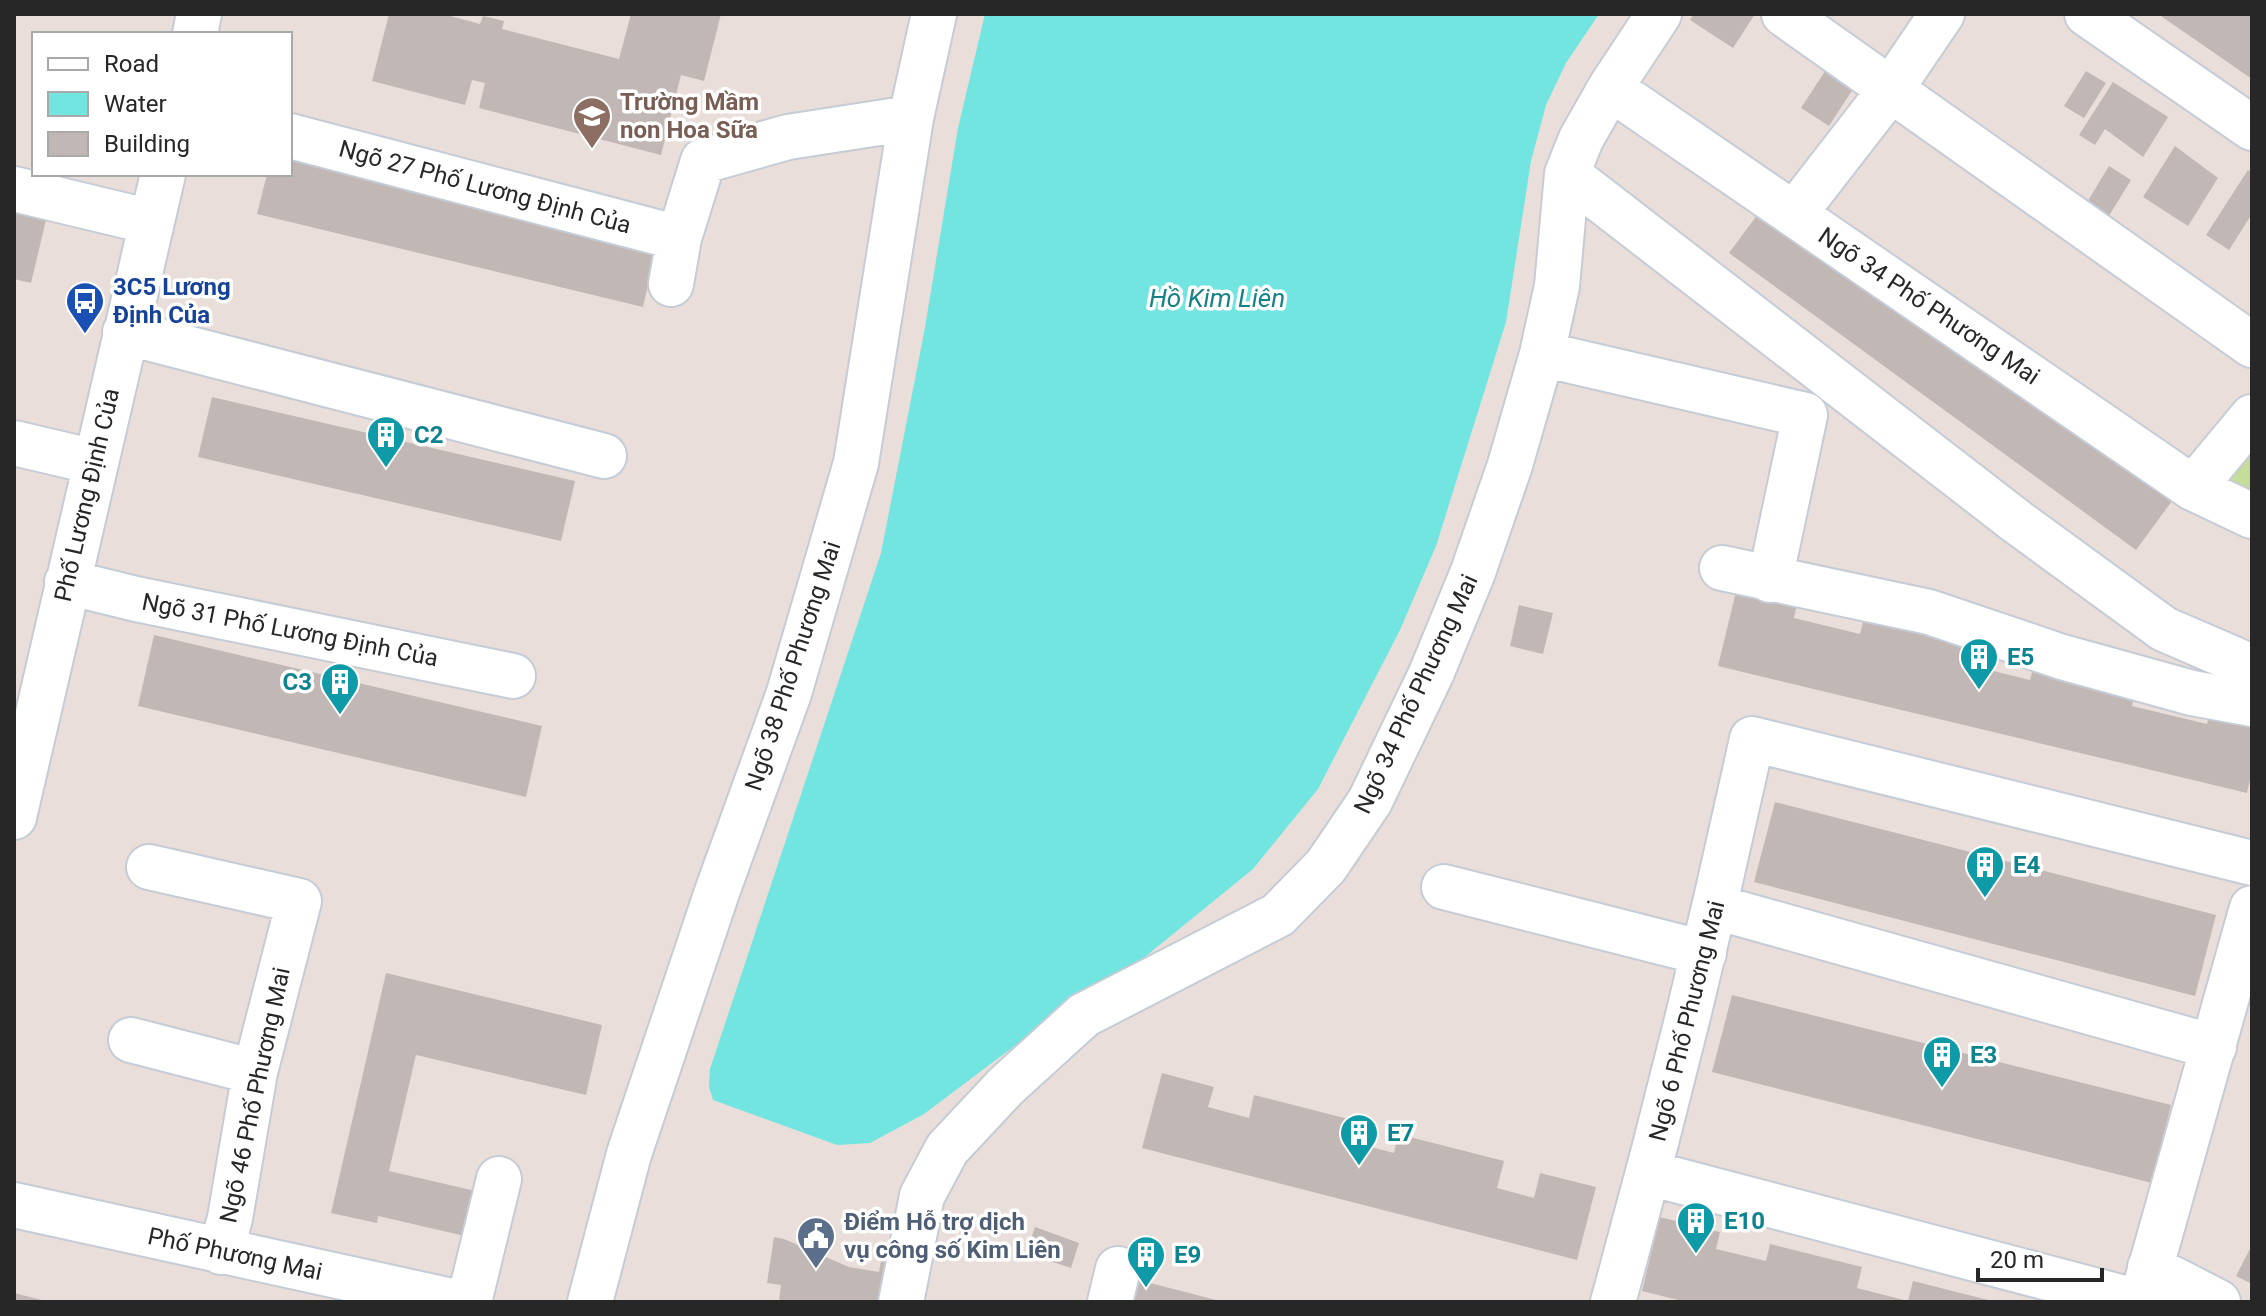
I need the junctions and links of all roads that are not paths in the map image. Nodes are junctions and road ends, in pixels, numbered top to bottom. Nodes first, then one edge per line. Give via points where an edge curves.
1 (934, 14) edge
2 (1659, 14) edge
3 (1784, 14) edge
4 (1942, 14) edge
5 (2087, 14) edge
6 (1610, 88) junction
7 (1891, 89) junction
8 (911, 118) junction
9 (2252, 128) edge
10 (292, 137) edge
11 (1567, 174) junction
12 (162, 176) edge
13 (14, 189) edge
14 (1794, 214) junction
15 (151, 222) junction
16 (679, 238) junction
17 (671, 284) dead end
18 (125, 332) junction
19 (2252, 345) edge
20 (1542, 354) junction
21 (2252, 417) edge
22 (14, 443) edge
23 (604, 456) dead end
24 (95, 462) junction
25 (2193, 488) junction
26 (2252, 516) edge
27 (1722, 568) dead end
28 (1770, 580) junction
29 (67, 582) junction
30 (2252, 667) edge
31 (513, 676) dead end
32 (2252, 704) edge
33 (24, 723) edge
34 (14, 817) edge
35 (2252, 863) edge
36 (149, 867) dead end
37 (1444, 887) dead end
38 (1716, 907) junction
39 (2252, 908) edge
40 (1704, 953) junction
41 (131, 1040) dead end
42 (2214, 1047) junction
43 (255, 1072) junction
44 (1649, 1173) junction
45 (499, 1179) dead end
46 (14, 1205) edge
47 (221, 1252) junction
48 (2143, 1290) edge
49 (456, 1302) edge
50 (469, 1302) edge
51 (590, 1302) edge
52 (901, 1302) edge
53 (1613, 1302) edge
54 (2218, 1302) edge

1 - 8 street, Ngõ 38 Phố Phương Mai
2 - 6 street, Ngõ 34 Phố Phương Mai
3 - 7 street
4 - 7 street
5 - 9 street
6 - 11 street, Ngõ 34 Phố Phương Mai
6 - 14 street, Ngõ 34 Phố Phương Mai
7 - 14 street
7 - 19 street
8 - 16 street via 788,137 703,161
8 - 51 street, Ngõ 38 Phố Phương Mai via 856,463 789,693 629,1154
10 - 16 street, Ngõ 27 Phố Lương Định Của
11 - 20 street, Ngõ 34 Phố Phương Mai via 1557,286
11 - 30 street via 2164,629
12 - 15 street, Phố Lương Định Của
13 - 15 street
14 - 25 street, Ngõ 34 Phố Phương Mai
15 - 18 street, Phố Lương Định Của
16 - 17 street
18 - 23 street
18 - 24 street, Phố Lương Định Của
20 - 28 street via 1805,415
20 - 52 street, Ngõ 34 Phố Phương Mai via 1473,572 1431,674 1362,814 1326,866 1278,915 1084,1015 1006,1086 947,1149 922,1196
21 - 25 street
22 - 24 street
24 - 29 street, Phố Lương Định Của
25 - 26 street, Ngõ 34 Phố Phương Mai
27 - 28 street
28 - 32 street via 1929,612 2062,657
29 - 31 street, Ngõ 31 Phố Lương Định Của
29 - 33 street, Phố Lương Định Của
33 - 34 street, Phố Lương Định Của
35 - 38 street, Ngõ 6 Phố Phương Mai via 1752,739
36 - 43 street, Ngõ 46 Phố Phương Mai via 299,901
37 - 40 street
38 - 40 street, Ngõ 6 Phố Phương Mai
38 - 42 street
39 - 42 street
40 - 44 street, Ngõ 6 Phố Phương Mai
41 - 43 street
42 - 48 street
43 - 47 street, Ngõ 46 Phố Phương Mai
44 - 48 street
44 - 53 street, Ngõ 6 Phố Phương Mai
45 - 50 street
46 - 47 street, Phố Phương Mai
47 - 49 street, Phố Phương Mai
48 - 54 street

